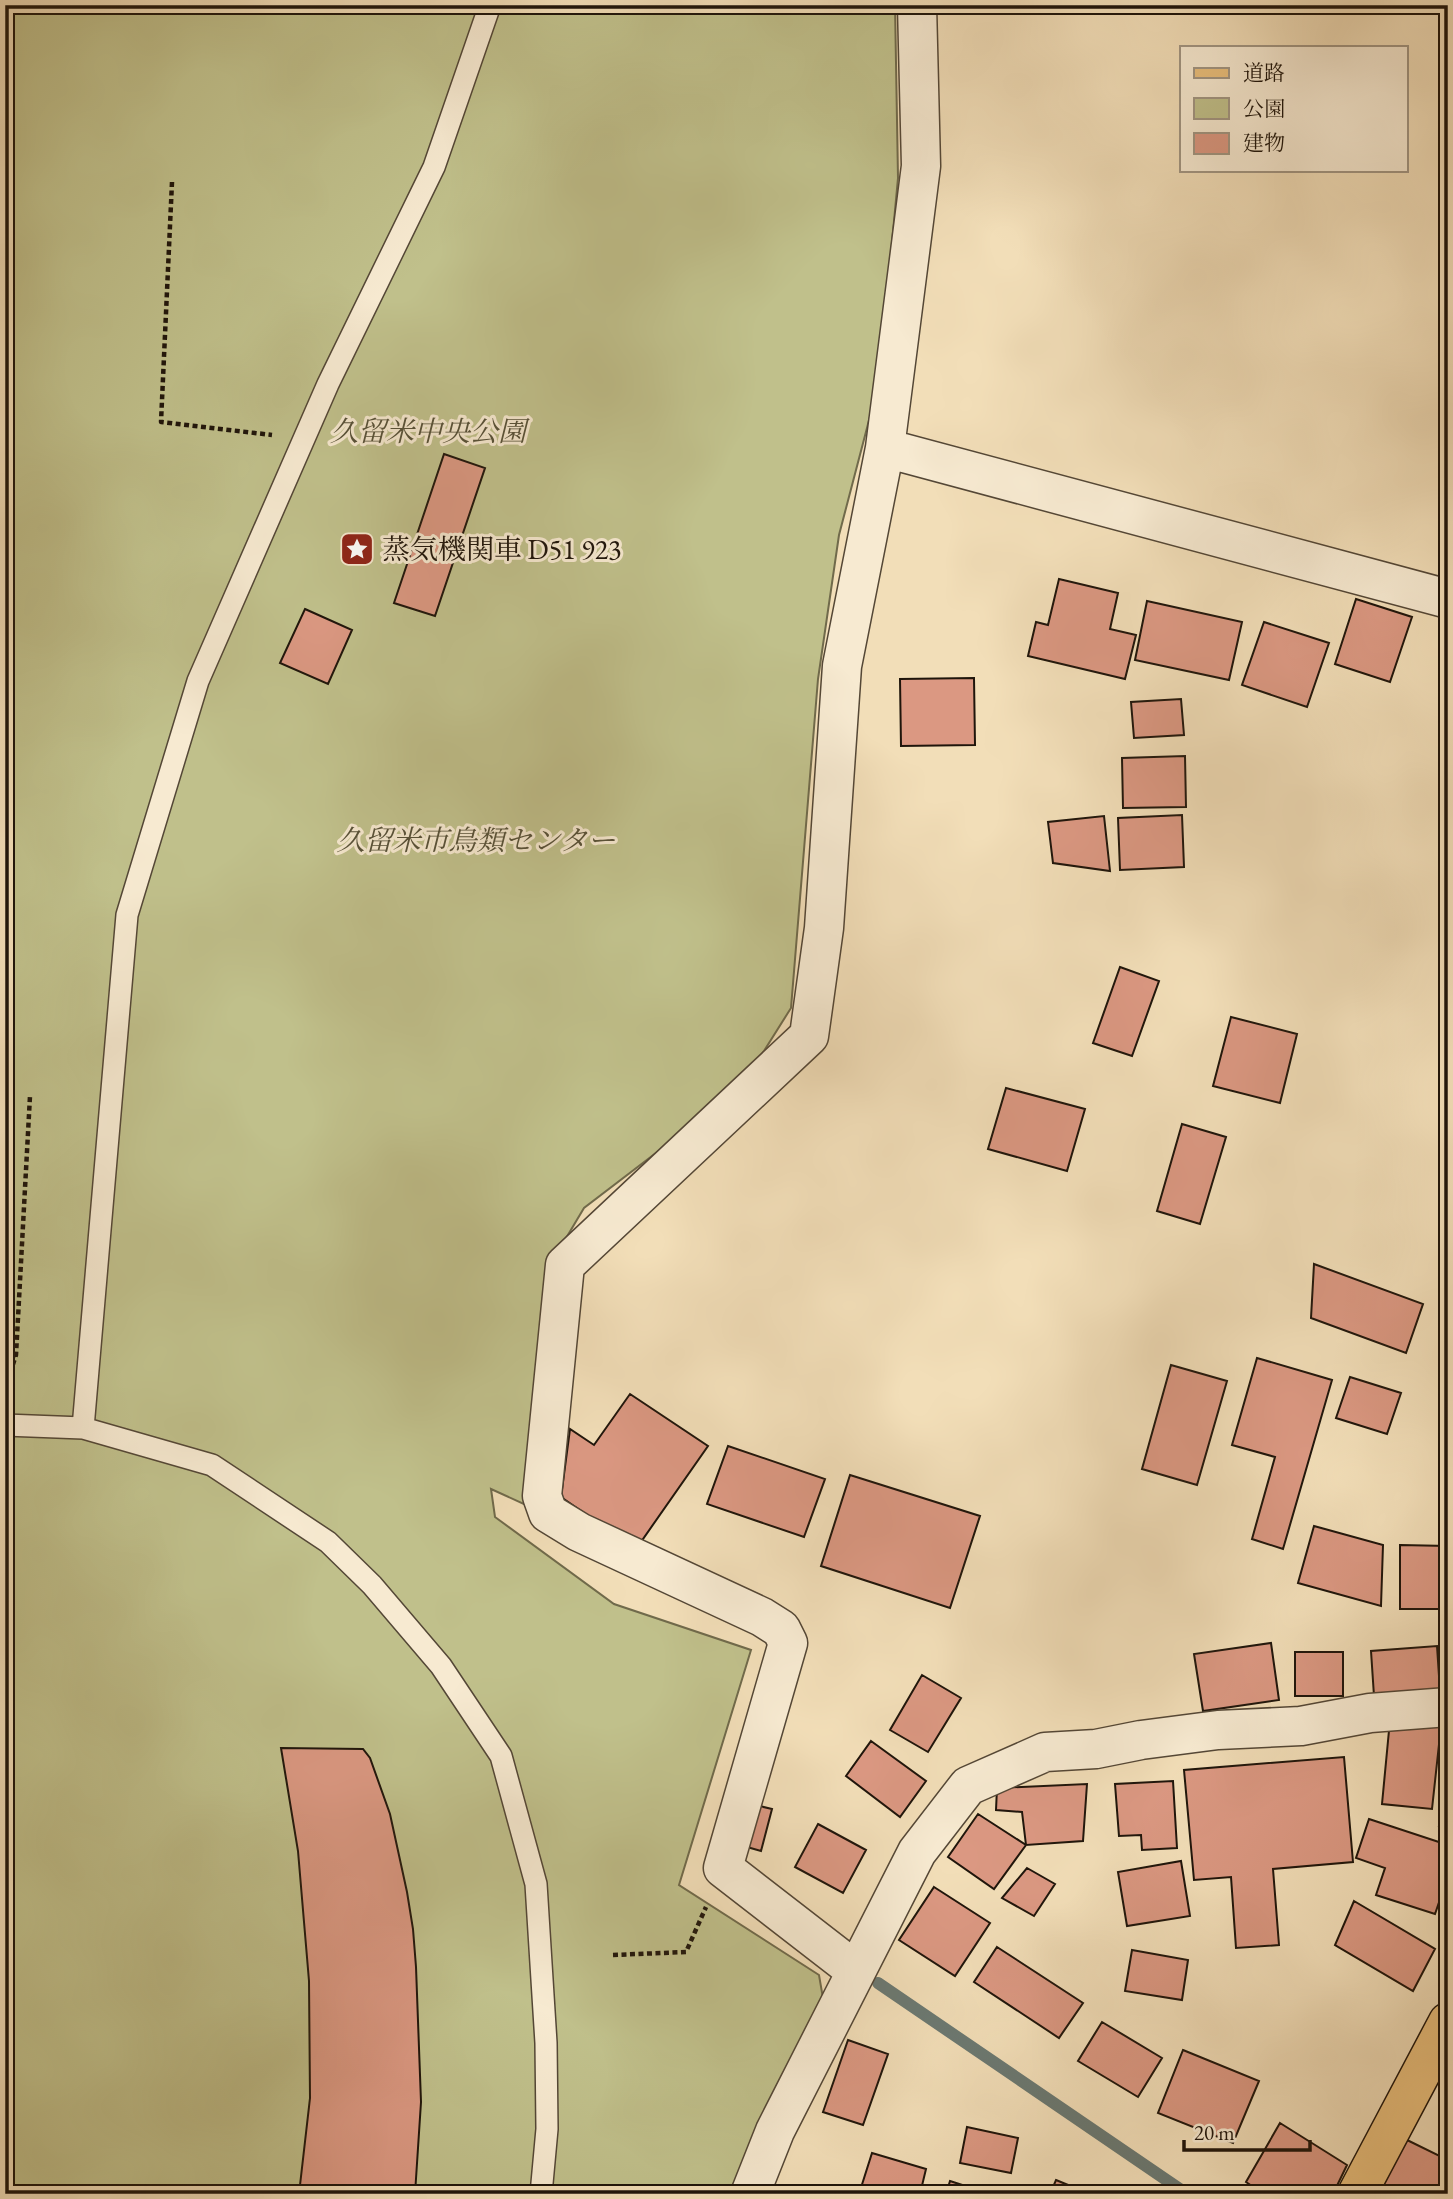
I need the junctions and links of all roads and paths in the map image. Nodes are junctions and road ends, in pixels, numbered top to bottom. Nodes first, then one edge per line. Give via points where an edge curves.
1 (490, 5) edge
2 (917, 5) edge
3 (172, 182) dead end
4 (304, 439) junction
5 (885, 448) junction
6 (1448, 599) edge
7 (30, 1096) dead end
8 (5, 1355) edge
9 (16, 1355) junction
10 (5, 1389) edge
11 (5, 1424) edge
12 (83, 1428) junction
13 (1448, 1707) edge
14 (723, 1867) junction
15 (613, 1955) dead end
16 (856, 1971) junction
17 (1448, 2022) edge
18 (541, 2194) edge
19 (750, 2194) edge
20 (1357, 2194) edge

1 - 4 lane via 434,167
2 - 5 street via 921,166
3 - 4 path via 160,422
4 - 12 lane via 198,681 127,915
5 - 6 street
5 - 14 street via 842,666 824,928 809,1036 565,1265 542,1496 548,1513 579,1532 762,1617 781,1629 788,1643
7 - 9 path
8 - 9 path
9 - 10 path
11 - 12 lane
12 - 18 lane via 212,1465 328,1542 372,1585 441,1667 501,1756 536,1884 546,2043 547,2129
13 - 16 street via 1045,1752 968,1786 917,1852
14 - 15 path via 686,1952
14 - 16 street
16 - 19 street via 775,2131
17 - 20 main road

